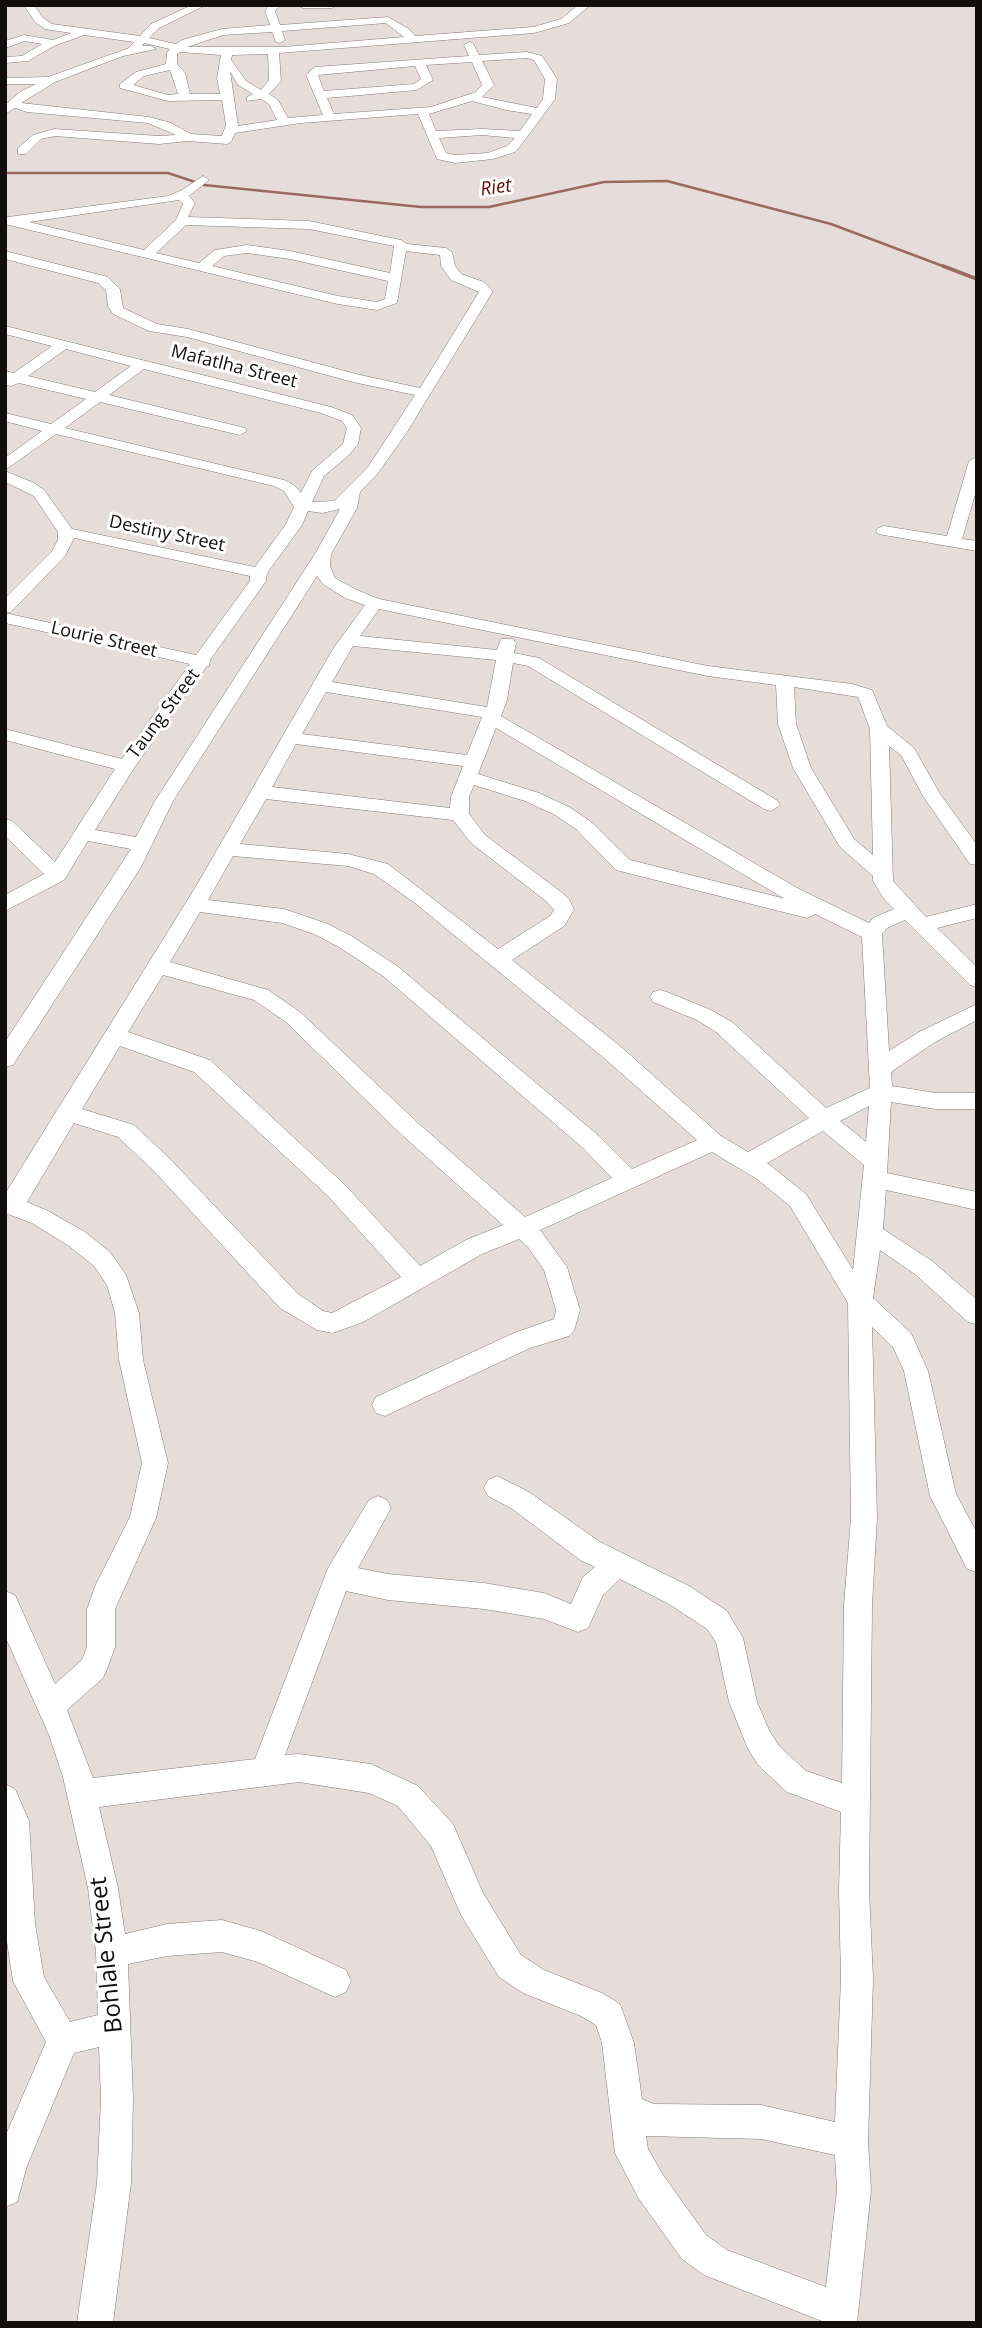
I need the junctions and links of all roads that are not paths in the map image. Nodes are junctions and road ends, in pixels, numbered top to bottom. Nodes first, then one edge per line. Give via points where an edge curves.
1 (29, 5) edge
2 (201, 5) edge
3 (275, 5) edge
4 (303, 5) edge
5 (332, 5) edge
6 (382, 5) edge
7 (585, 5) edge
8 (39, 20) junction
9 (388, 20) junction
10 (25, 22) dead end
11 (276, 28) junction
12 (82, 32) junction
13 (112, 36) junction
14 (464, 36) junction
15 (139, 39) junction
16 (412, 40) junction
17 (54, 43) junction
18 (5, 45) edge
19 (177, 48) junction
20 (132, 50) junction
21 (278, 50) junction
22 (225, 57) junction
23 (477, 58) junction
24 (5, 60) edge
25 (419, 62) junction
26 (87, 66) junction
27 (172, 66) junction
28 (51, 80) junction
29 (242, 83) junction
30 (6, 88) edge
31 (24, 94) junction
32 (262, 94) junction
33 (320, 94) junction
34 (226, 96) junction
35 (472, 98) junction
36 (185, 99) junction
37 (9, 108) edge
38 (422, 111) junction
39 (540, 112) junction
40 (111, 116) junction
41 (330, 118) junction
42 (284, 122) junction
43 (232, 130) junction
44 (97, 134) junction
45 (432, 135) junction
46 (523, 135) junction
47 (188, 137) junction
48 (22, 151) dead end
49 (198, 183) dead end
50 (182, 196) junction
51 (183, 221) junction
52 (8, 224) edge
53 (401, 247) junction
54 (147, 254) junction
55 (5, 255) edge
56 (201, 268) junction
57 (394, 278) junction
58 (5, 330) edge
59 (63, 345) junction
60 (142, 364) junction
61 (9, 379) edge
62 (424, 393) junction
63 (98, 397) junction
64 (5, 417) edge
65 (54, 429) junction
66 (240, 430) dead end
67 (977, 461) edge
68 (5, 464) edge
69 (5, 476) edge
70 (353, 492) junction
71 (302, 506) junction
72 (884, 531) dead end
73 (66, 532) junction
74 (953, 542) junction
75 (977, 546) edge
76 (323, 554) junction
77 (260, 573) junction
78 (375, 604) junction
79 (5, 608) edge
80 (5, 618) edge
81 (513, 630) junction
82 (349, 640) junction
83 (503, 656) junction
84 (203, 662) junction
85 (785, 683) junction
86 (321, 686) junction
87 (492, 716) junction
88 (879, 729) junction
89 (5, 734) edge
90 (291, 738) junction
91 (126, 766) junction
92 (471, 769) junction
93 (260, 792) junction
94 (771, 805) dead end
95 (459, 815) junction
96 (5, 825) edge
97 (83, 834) junction
98 (144, 845) junction
99 (228, 849) junction
100 (977, 859) edge
101 (882, 873) junction
102 (57, 875) junction
103 (5, 904) edge
104 (195, 905) junction
105 (977, 911) edge
106 (831, 913) junction
107 (916, 918) junction
108 (872, 933) junction
109 (496, 960) junction
110 (158, 966) junction
111 (977, 980) edge
112 (660, 997) dead end
113 (977, 1011) edge
114 (116, 1036) junction
115 (5, 1059) edge
116 (880, 1068) junction
117 (881, 1092) junction
118 (977, 1101) edge
119 (68, 1113) junction
120 (824, 1119) junction
121 (713, 1142) junction
122 (748, 1163) junction
123 (875, 1170) junction
124 (629, 1181) junction
125 (977, 1201) edge
126 (9, 1205) edge
127 (519, 1227) junction
128 (871, 1234) junction
129 (418, 1280) junction
130 (859, 1300) junction
131 (977, 1315) edge
132 (385, 1405) dead end
133 (497, 1488) dead end
134 (378, 1508) dead end
135 (977, 1560) edge
136 (617, 1564) junction
137 (338, 1577) junction
138 (5, 1604) edge
139 (51, 1706) junction
140 (265, 1772) junction
141 (82, 1794) junction
142 (5, 1799) edge
143 (855, 1802) junction
144 (112, 1952) junction
145 (335, 1981) dead end
146 (116, 2026) junction
147 (63, 2040) junction
148 (628, 2110) junction
149 (851, 2142) junction
150 (7, 2174) edge
151 (839, 2316) edge
152 (95, 2323) edge

1 - 8 street
2 - 15 street via 163,21
3 - 11 street via 270,11
4 - 5 street
6 - 9 street
7 - 14 street via 549,27
8 - 10 street
8 - 12 street via 49,27
9 - 11 street
9 - 16 street
11 - 19 street via 222,32
11 - 21 street
12 - 13 street
12 - 17 street
13 - 15 street
13 - 26 street
14 - 16 street
14 - 23 street
15 - 19 street
15 - 20 street
16 - 21 street
17 - 18 street via 26,37
17 - 24 street via 24,59
19 - 20 street
19 - 22 street
19 - 27 street via 171,56
20 - 26 street
21 - 22 street
21 - 32 street via 275,82
22 - 29 street
22 - 34 street
23 - 25 street
23 - 35 street via 488,87
23 - 39 street via 538,58 552,84
25 - 33 street via 428,79 417,87
25 - 33 street via 315,70 312,75
26 - 28 street
27 - 36 street via 179,74
27 - 36 street via 140,74 125,88
28 - 30 street
28 - 31 street
29 - 32 street
29 - 34 street
30 - 31 street
31 - 37 street
32 - 34 street
32 - 42 street via 274,102
33 - 41 street
34 - 36 street
34 - 43 street
35 - 38 street
35 - 39 street
37 - 40 street
38 - 41 street
38 - 45 street
39 - 46 street
40 - 44 street via 109,127
40 - 47 street via 156,121
41 - 42 street
42 - 43 street
43 - 47 street via 227,140
44 - 47 street via 159,140
44 - 48 street via 45,133
45 - 46 street
45 - 46 street via 441,156 460,159 508,150
49 - 50 street
50 - 51 street via 189,202
50 - 52 street
51 - 53 street via 309,225
51 - 54 street
52 - 54 street
53 - 57 street
53 - 62 street via 446,252 456,277 486,292
54 - 56 street
55 - 62 street via 103,280 113,289 118,311 154,328
56 - 57 street via 220,253 247,249
56 - 57 street via 368,306 390,303
58 - 59 street, Mafatlha Street
59 - 60 street, Mafatlha Street
59 - 61 street
60 - 63 street
60 - 71 street, Mafatlha Street via 347,418 354,428 350,444 317,474
61 - 63 street
62 - 70 street
63 - 65 street
63 - 66 street
64 - 65 street
65 - 68 street
65 - 71 street via 279,483 289,488
67 - 74 street
69 - 73 street via 39,493
70 - 71 street via 330,508
70 - 76 street
71 - 77 street, Taung Street
72 - 74 street
73 - 77 street, Destiny Street
73 - 79 street via 59,553
74 - 75 street
76 - 78 street via 324,575 329,581
76 - 98 street via 181,773
77 - 84 street, Taung Street
78 - 81 street
78 - 82 street
80 - 84 street, Lourie Street
81 - 83 street
81 - 85 street
82 - 83 street
82 - 86 street
83 - 87 street via 501,688
83 - 94 street via 533,662
84 - 91 street, Taung Street
85 - 88 street via 866,694
85 - 101 street via 787,724 802,768 847,843
86 - 87 street
86 - 90 street
87 - 92 street
87 - 106 street
88 - 100 street via 908,752 932,796
88 - 101 street
89 - 91 street
90 - 92 street
90 - 93 street
91 - 97 street, Taung Street
92 - 95 street via 460,797
92 - 106 street via 562,811 623,865 639,872
93 - 95 street
93 - 99 street
95 - 109 street via 478,839 553,896 564,911 557,921
96 - 102 street
97 - 98 street
97 - 102 street, Taung Street
98 - 115 street
99 - 104 street
99 - 109 street via 348,860 381,869
101 - 107 street via 886,887
102 - 103 street, Taung Street
104 - 110 street
104 - 124 street via 284,916 346,942 390,971 591,1142
105 - 107 street
106 - 108 street
107 - 108 street via 880,923
107 - 111 street
108 - 116 street
109 - 121 street via 612,1052
110 - 114 street
110 - 127 street via 261,995 293,1017
112 - 120 street via 724,1027
113 - 116 street
114 - 119 street
114 - 129 street via 201,1066 336,1189
116 - 117 street
117 - 118 street via 936,1101
117 - 120 street
117 - 123 street
119 - 126 street
119 - 129 street via 126,1131 272,1284 317,1320 333,1323 354,1315
120 - 122 street
120 - 123 street
121 - 122 street
121 - 124 street
122 - 130 street via 798,1200
123 - 125 street
123 - 128 street
124 - 127 street
126 - 139 street via 77,1239 102,1259 118,1282 155,1463 143,1518 101,1609 102,1647 93,1669
127 - 129 street
127 - 132 street via 536,1240 555,1267 567,1303 565,1324
128 - 130 street
128 - 131 street via 924,1268
130 - 135 street via 902,1340 916,1371 943,1496
130 - 143 street via 864,1518
133 - 136 street
134 - 137 street
136 - 137 street via 593,1586 578,1619 544,1606
136 - 143 street via 718,1620 729,1637 743,1702 769,1756 797,1782
137 - 140 street
138 - 139 street, Bohlale Street
139 - 141 street, Bohlale Street
140 - 141 street
140 - 148 street via 333,1771 371,1779 408,1796 442,1835 472,1904 510,1966 534,1982 609,2015
141 - 144 street, Bohlale Street
142 - 147 street via 14,1821 20,1924 29,1981
143 - 149 street via 857,1968
144 - 145 street via 167,1940 222,1936 261,1947
144 - 146 street, Bohlale Street
146 - 147 street
146 - 152 street, Bohlale Street via 114,2183
147 - 150 street
148 - 149 street via 654,2121 761,2122
148 - 151 street via 632,2153 694,2247 716,2263
149 - 151 street via 854,2190

